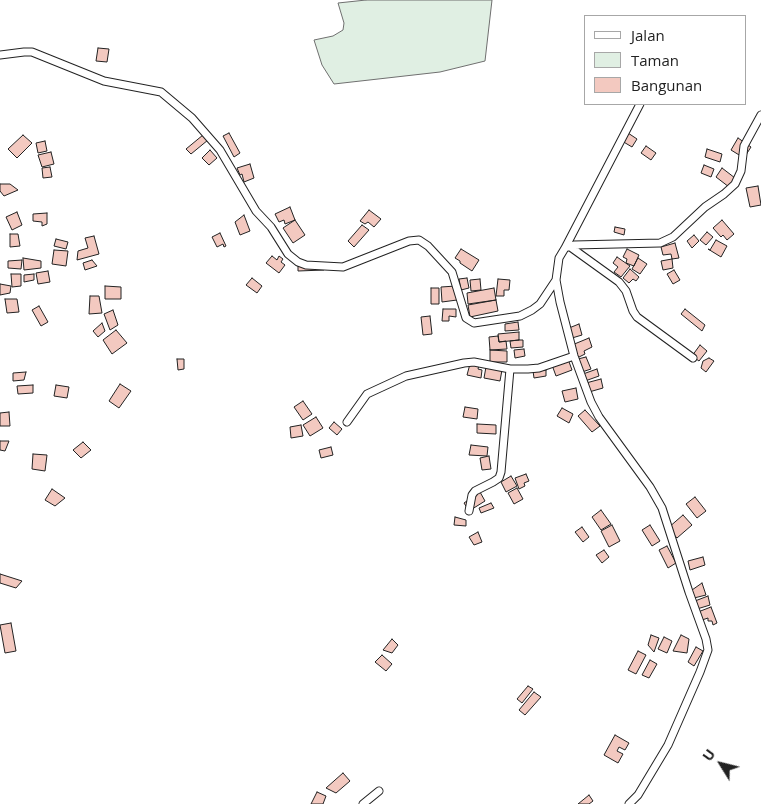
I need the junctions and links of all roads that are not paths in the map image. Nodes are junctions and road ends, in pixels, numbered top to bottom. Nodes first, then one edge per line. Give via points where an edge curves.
1 (0, 55) edge
2 (639, 105) edge
3 (761, 115) edge
4 (567, 247) junction
5 (556, 280) junction
6 (574, 356) junction
7 (693, 358) dead end
8 (510, 369) junction
9 (347, 422) dead end
10 (469, 511) dead end
11 (378, 791) dead end
12 (363, 804) edge
13 (629, 804) edge

1 - 5 street via 32,52 104,81 162,92 192,118 220,150 256,211 288,254 298,262 343,267 419,240 452,272 466,318 474,323 520,316 532,310
2 - 4 street
3 - 4 street via 744,146 735,184 673,237 660,243
4 - 5 street via 559,258
4 - 7 street via 620,282 637,317
5 - 6 street
6 - 8 street via 539,368
6 - 13 street via 595,410 662,508 708,650 668,745 638,795
8 - 9 street via 464,362 406,376 367,394
8 - 10 street via 501,472 493,482 475,491
11 - 12 street

